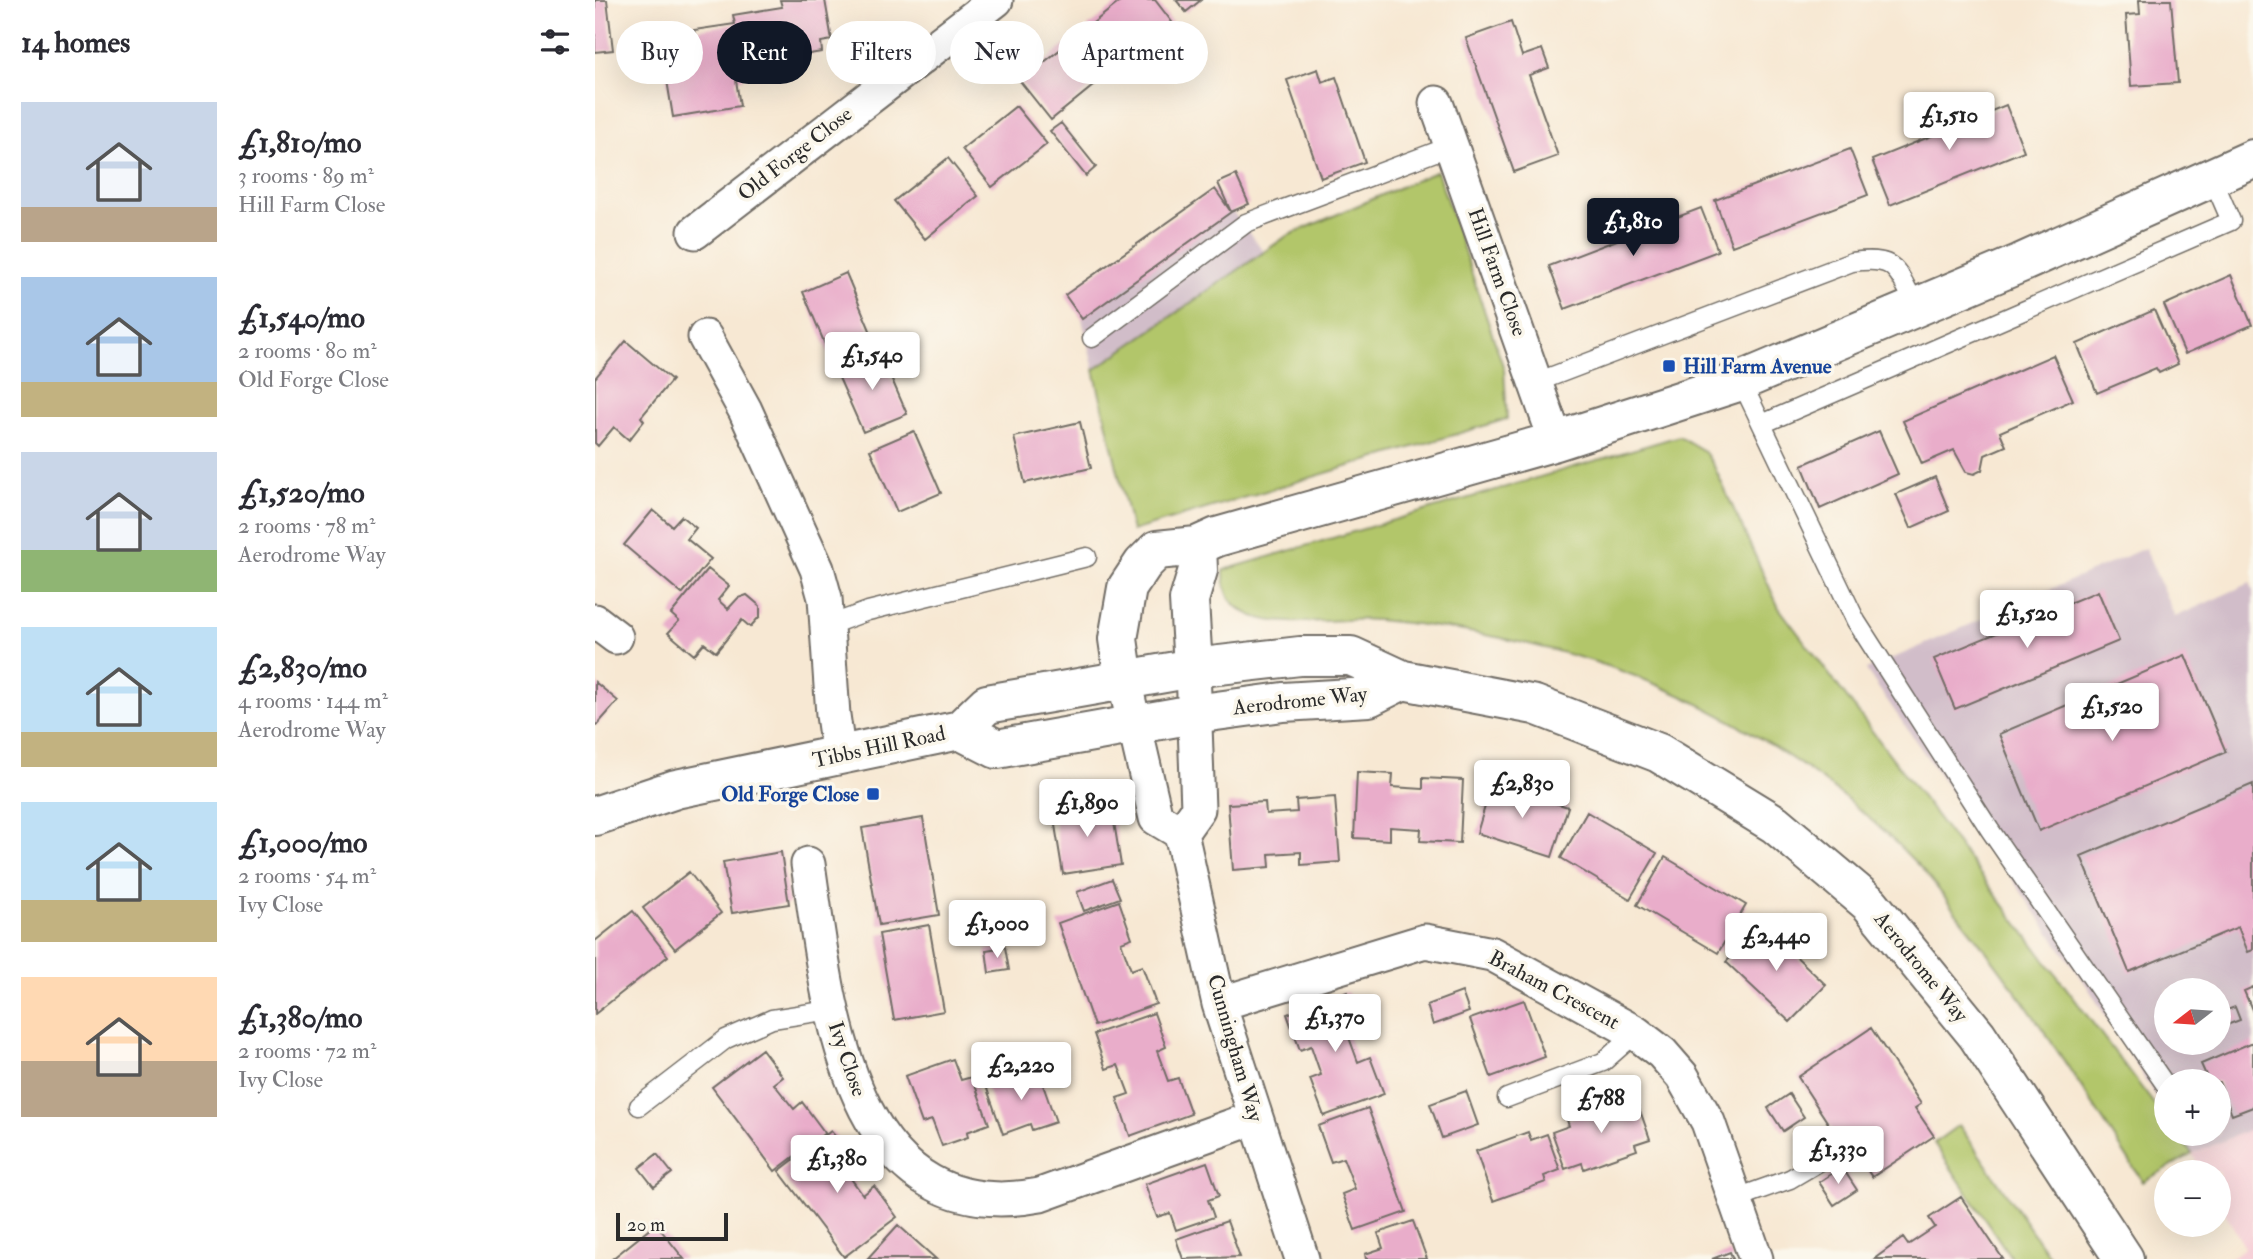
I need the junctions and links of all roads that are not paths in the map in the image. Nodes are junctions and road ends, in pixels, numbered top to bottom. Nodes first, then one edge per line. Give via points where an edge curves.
1 (996, 0) edge
2 (1436, 103) dead end
3 (1451, 146) junction
4 (2253, 159) edge
5 (2212, 177) junction
6 (695, 232) dead end
7 (1916, 305) junction
8 (705, 337) dead end
9 (1091, 338) dead end
10 (1741, 381) junction
11 (1537, 382) junction
12 (1762, 424) junction
13 (1556, 441) junction
14 (1197, 546) junction
15 (1087, 557) dead end
16 (828, 626) junction
17 (1193, 668) junction
18 (1124, 680) junction
19 (1403, 680) junction
20 (1194, 714) junction
21 (1134, 724) junction
22 (960, 730) junction
23 (839, 757) junction
24 (595, 816) edge
25 (1181, 834) junction
26 (808, 864) dead end
27 (1219, 1004) junction
28 (830, 1010) junction
29 (1636, 1033) junction
30 (2155, 1069) edge
31 (1507, 1098) dead end
32 (639, 1106) dead end
33 (1254, 1118) junction
34 (1829, 1156) dead end
35 (1734, 1199) junction
36 (1302, 1259) edge
37 (1756, 1259) edge
38 (2124, 1259) edge

1 - 6 street, Old Forge Close
2 - 3 street, Hill Farm Close
3 - 9 lane via 1246,223
3 - 11 street, Hill Farm Close
4 - 5 street
5 - 7 street
5 - 12 lane via 2231,221
7 - 10 street
7 - 11 lane via 1886,261 1852,262
8 - 16 street via 745,410 806,543 825,598
10 - 12 lane
10 - 13 street
11 - 13 street, Hill Farm Close
12 - 30 lane via 1856,621 1990,830
13 - 14 street
14 - 17 street via 1198,570 1189,600
14 - 18 street via 1157,551 1127,587 1118,639
15 - 16 lane via 868,611
16 - 23 street
17 - 18 street, Tibbs Hill Road
17 - 19 street, Aerodrome Way via 1300,656 1352,656
17 - 20 street
18 - 21 street
18 - 22 street, Tibbs Hill Road via 987,705
19 - 20 street, Aerodrome Way via 1369,697
19 - 38 street, Aerodrome Way via 1535,705 1634,743 1659,753 1775,824 1870,904 1977,1035
20 - 21 street, Tibbs Hill Road
20 - 25 street via 1198,809
21 - 22 street, Tibbs Hill Road via 997,749
21 - 25 street via 1156,818
22 - 23 street, Tibbs Hill Road
23 - 24 street, Tibbs Hill Road via 676,789
25 - 27 street, Cunningham Way
26 - 28 street, Ivy Close
27 - 29 street, Braham Crescent via 1425,941 1492,954
27 - 33 street, Cunningham Way
28 - 32 lane via 772,1019 726,1039
28 - 33 street, Ivy Close via 849,1076 896,1154 942,1188 975,1198 1009,1201 1040,1195
29 - 31 lane via 1603,1062
29 - 35 street, Braham Crescent via 1663,1053 1696,1096
33 - 36 street, Cunningham Way
34 - 35 lane via 1790,1179
35 - 37 street, Braham Crescent

